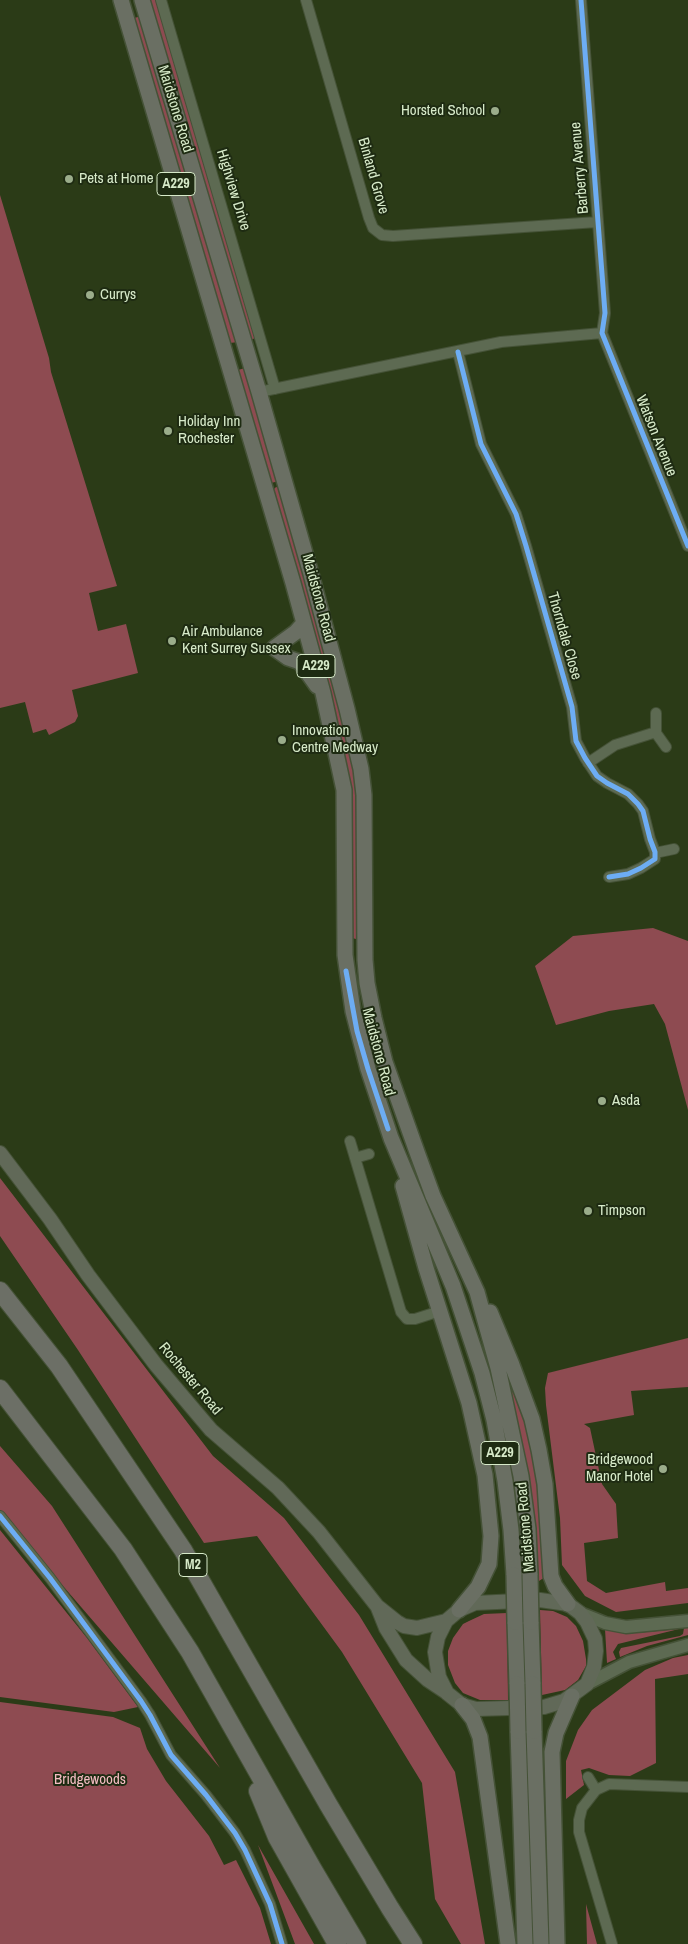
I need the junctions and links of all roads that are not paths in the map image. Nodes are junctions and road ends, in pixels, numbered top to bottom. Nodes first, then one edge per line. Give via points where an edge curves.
1 (121, 0) edge
2 (142, 0) edge
3 (161, 0) edge
4 (306, 0) edge
5 (580, 0) edge
6 (597, 222) junction
7 (602, 334) junction
8 (458, 352) junction
9 (275, 389) junction
10 (259, 392) junction
11 (688, 546) edge
12 (304, 623) junction
13 (323, 693) junction
14 (656, 713) dead end
15 (656, 732) junction
16 (666, 747) dead end
17 (588, 763) junction
18 (674, 849) dead end
19 (655, 853) junction
20 (609, 877) dead end
21 (391, 1138) junction
22 (350, 1141) dead end
23 (0, 1153) edge
24 (369, 1154) dead end
25 (355, 1158) junction
26 (0, 1291) edge
27 (476, 1292) junction
28 (434, 1313) junction
29 (0, 1389) edge
30 (0, 1516) edge
31 (568, 1604) junction
32 (377, 1606) junction
33 (459, 1610) junction
34 (580, 1613) junction
35 (446, 1621) junction
36 (688, 1621) edge
37 (688, 1645) edge
38 (587, 1684) junction
39 (447, 1693) junction
40 (572, 1696) junction
41 (462, 1705) junction
42 (231, 1722) junction
43 (588, 1777) dead end
44 (688, 1786) edge
45 (596, 1790) junction
46 (282, 1944) edge
47 (336, 1944) edge
48 (357, 1944) edge
49 (413, 1944) edge
50 (508, 1944) edge
51 (525, 1944) edge
52 (541, 1944) edge
53 (557, 1944) edge
54 (612, 1944) edge

1 - 12 main road, Maidstone Road / A229
2 - 10 main road, Maidstone Road / A229
3 - 9 street, Highview Drive
4 - 6 street, Binland Grove via 369,218 373,228 382,235
5 - 6 street, Barberry Avenue
6 - 7 street, Barberry Avenue via 605,313
7 - 8 street via 516,340
7 - 11 street, Watson Avenue
8 - 9 street
8 - 17 street, Thorndale Close via 481,444 517,518 572,707 576,739
9 - 10 street
10 - 27 main road, Maidstone Road / A229 via 327,632 360,769 364,810 365,965 376,1026 418,1155
12 - 13 main road, Maidstone Road / A229
12 - 13 main road via 274,648 300,662
13 - 21 main road, Maidstone Road / A229 via 344,790 346,971 354,1018
14 - 15 street
15 - 16 street
15 - 17 street via 617,744
17 - 19 street, Thorndale Close via 600,779 628,794 638,804
18 - 19 street
19 - 20 street via 655,859 641,868
21 - 28 main road
21 - 51 main road, Maidstone Road / A229, bridge via 453,1286 482,1373 505,1481 514,1575
22 - 25 street
23 - 32 main road, Rochester Road via 156,1365 211,1430 278,1488 314,1526
24 - 25 street
25 - 28 street via 401,1312 407,1319
26 - 49 highway, M2 via 59,1366 183,1550 328,1804
27 - 31 main road via 486,1304 532,1419 545,1484 551,1576
27 - 52 main road, Maidstone Road / A229, bridge via 498,1368 521,1476 528,1529
28 - 33 main road via 457,1363 478,1438 491,1536 490,1564 485,1576
29 - 42 highway via 123,1549
30 - 46 street via 141,1701 171,1755 235,1834 270,1904
31 - 33 main road via 550,1600 490,1602 474,1603
31 - 34 main road
32 - 35 main road, Rochester Road via 404,1626 427,1626
32 - 39 main road, Rochester Road via 406,1660
33 - 35 main road
34 - 36 street via 626,1627
34 - 38 main road via 592,1630 596,1646 594,1667
35 - 39 main road via 435,1652 439,1677
37 - 38 street via 629,1662
38 - 40 main road
39 - 41 main road
40 - 41 main road via 544,1707 476,1709
40 - 53 main road via 556,1733 552,1752
41 - 50 main road via 480,1737
42 - 47 highway via 277,1837
42 - 48 highway
43 - 45 street
44 - 45 street via 609,1784
45 - 54 street via 580,1816 579,1832

